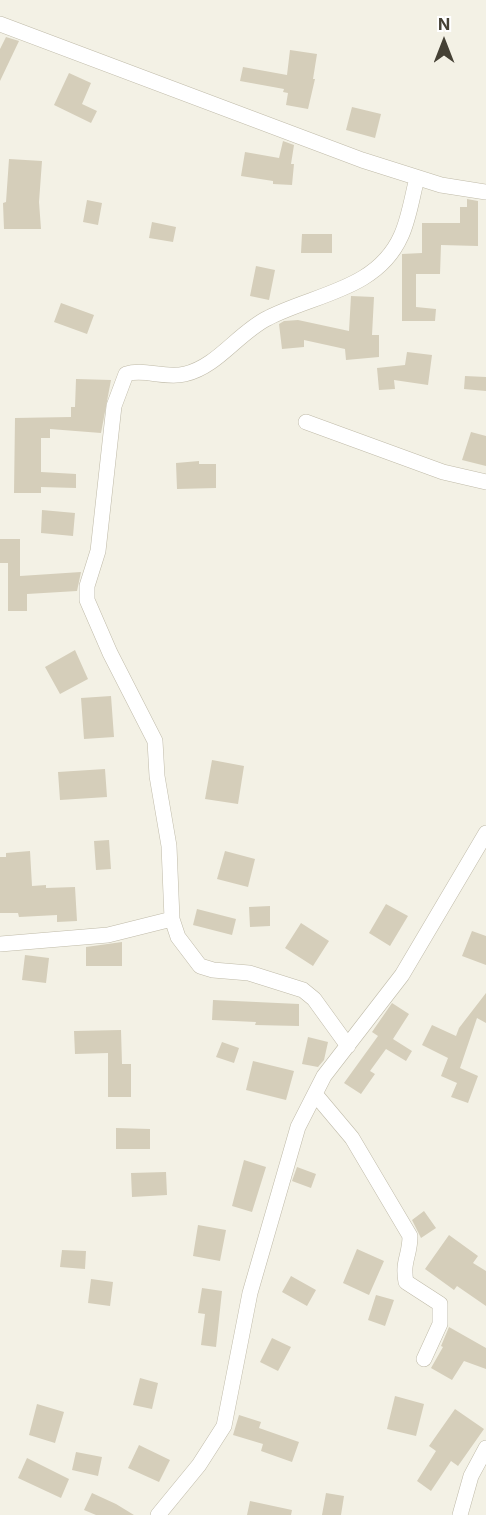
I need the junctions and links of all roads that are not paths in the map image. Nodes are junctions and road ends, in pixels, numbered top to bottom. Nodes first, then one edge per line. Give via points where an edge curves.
1 (0, 24) edge
2 (417, 178) junction
3 (486, 192) edge
4 (306, 422) dead end
5 (486, 482) edge
6 (486, 833) edge
7 (172, 919) junction
8 (0, 944) edge
9 (348, 1046) junction
10 (315, 1094) junction
11 (424, 1359) dead end
12 (486, 1448) edge
13 (158, 1515) edge
14 (460, 1515) edge

1 - 2 street
2 - 3 street
2 - 7 street via 401,237 376,271 267,318 198,370 162,376 126,374 114,406 98,551 87,586 87,600 155,741 169,846
4 - 5 street via 443,472
6 - 9 street via 402,975
7 - 8 street via 108,935
7 - 9 street via 178,937 200,966 249,973 303,990
9 - 10 street
10 - 11 street via 352,1138 410,1236 410,1250 403,1266 406,1282 440,1304 440,1324
10 - 13 street via 298,1127 250,1293 224,1426 199,1465
12 - 14 street via 471,1476

